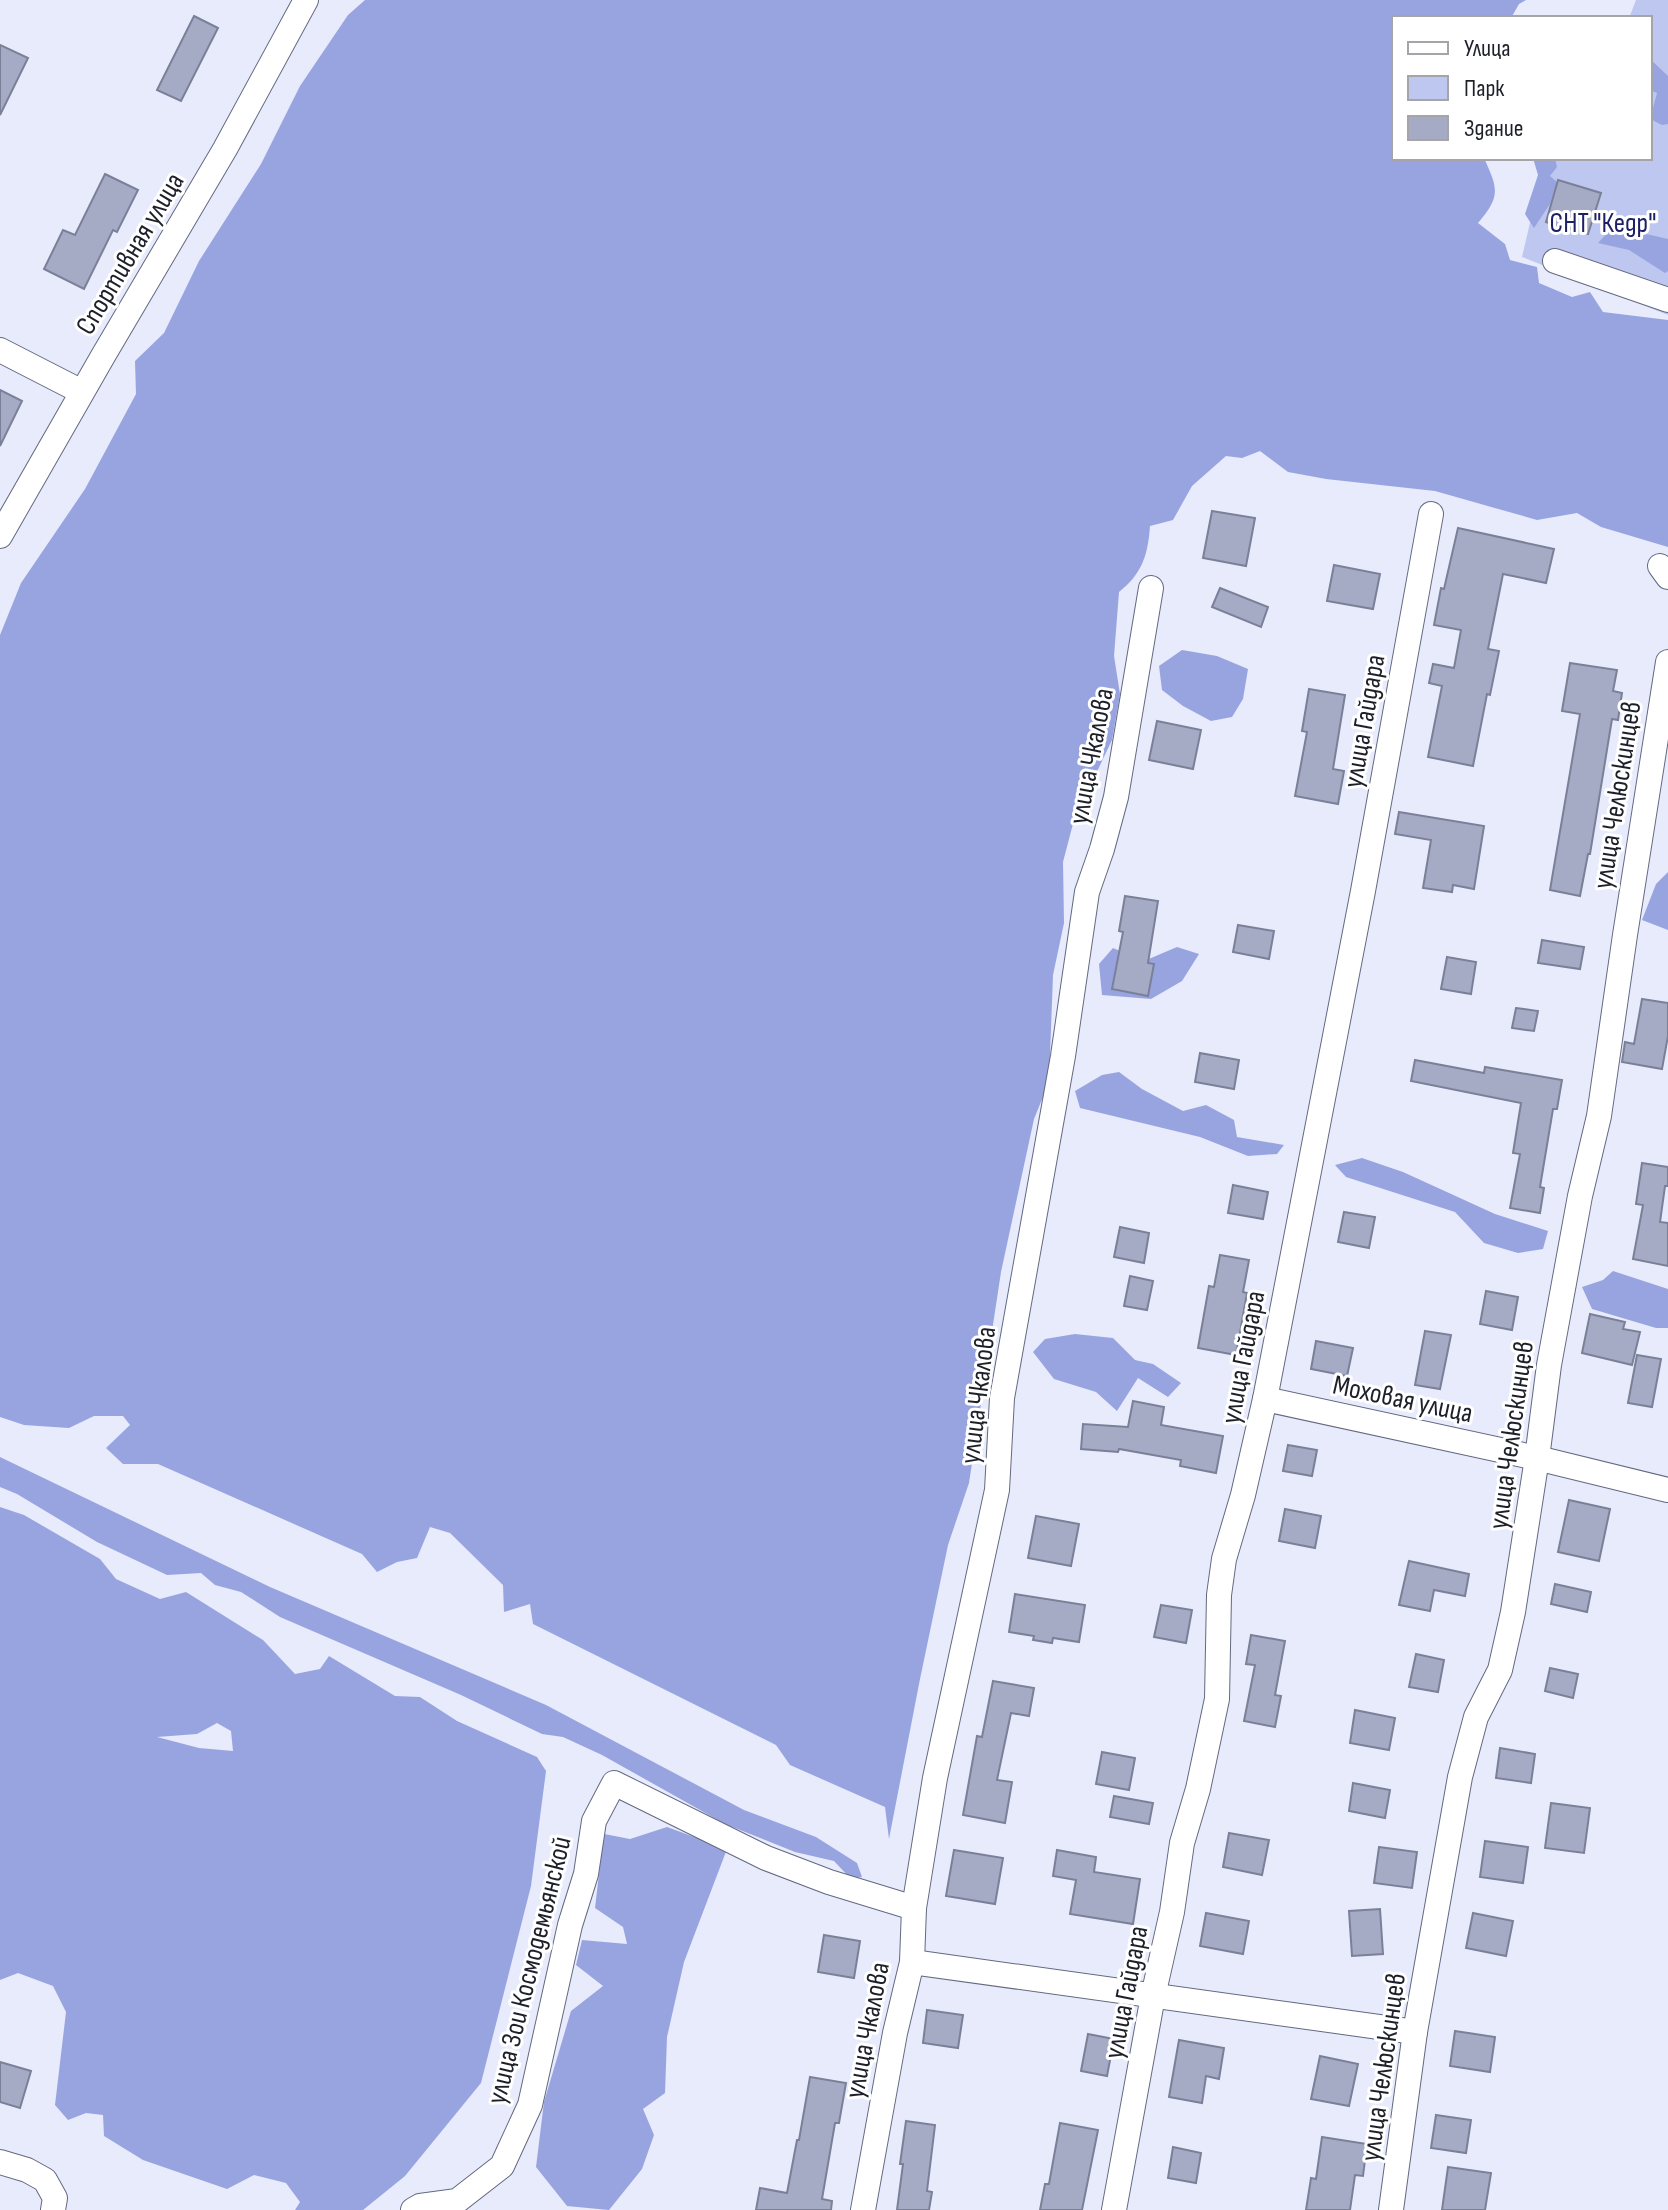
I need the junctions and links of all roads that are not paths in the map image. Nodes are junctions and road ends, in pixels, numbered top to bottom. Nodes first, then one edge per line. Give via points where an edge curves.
1 (306, 0) edge
2 (1555, 261) dead end
3 (1668, 300) edge
4 (0, 350) edge
5 (82, 392) junction
6 (1431, 514) dead end
7 (0, 536) edge
8 (1151, 588) dead end
9 (1668, 662) edge
10 (1265, 1399) junction
11 (1537, 1458) junction
12 (1668, 1490) edge
13 (914, 1908) junction
14 (912, 1962) junction
15 (1153, 1996) junction
16 (1415, 2032) junction
17 (0, 2162) edge
18 (53, 2210) edge
19 (413, 2210) edge
20 (863, 2210) edge
21 (1114, 2210) edge
22 (1391, 2210) edge

1 - 5 street, Спортивная улица
2 - 3 street
4 - 5 street
5 - 7 street, Спортивная улица
6 - 10 street, улица Гайдара
8 - 13 street, улица Чкалова via 1116,797 1087,892 1002,1398 997,1490 935,1778
9 - 11 street, улица Челюскинцев via 1599,1116 1549,1365
10 - 11 street, Моховая улица
10 - 15 street, улица Гайдара via 1224,1559 1217,1699
11 - 12 street, Моховая улица
11 - 16 street, улица Челюскинцев via 1500,1670 1476,1717 1460,1777
13 - 14 street, улица Чкалова
13 - 19 street, улица Зои Космодемьянской via 766,1858 614,1783 594,1821 530,2105 502,2166 457,2201
14 - 15 street
14 - 20 street, улица Чкалова
15 - 16 street
15 - 21 street, улица Гайдара
16 - 22 street, улица Челюскинцев
17 - 18 street via 45,2180 55,2198

